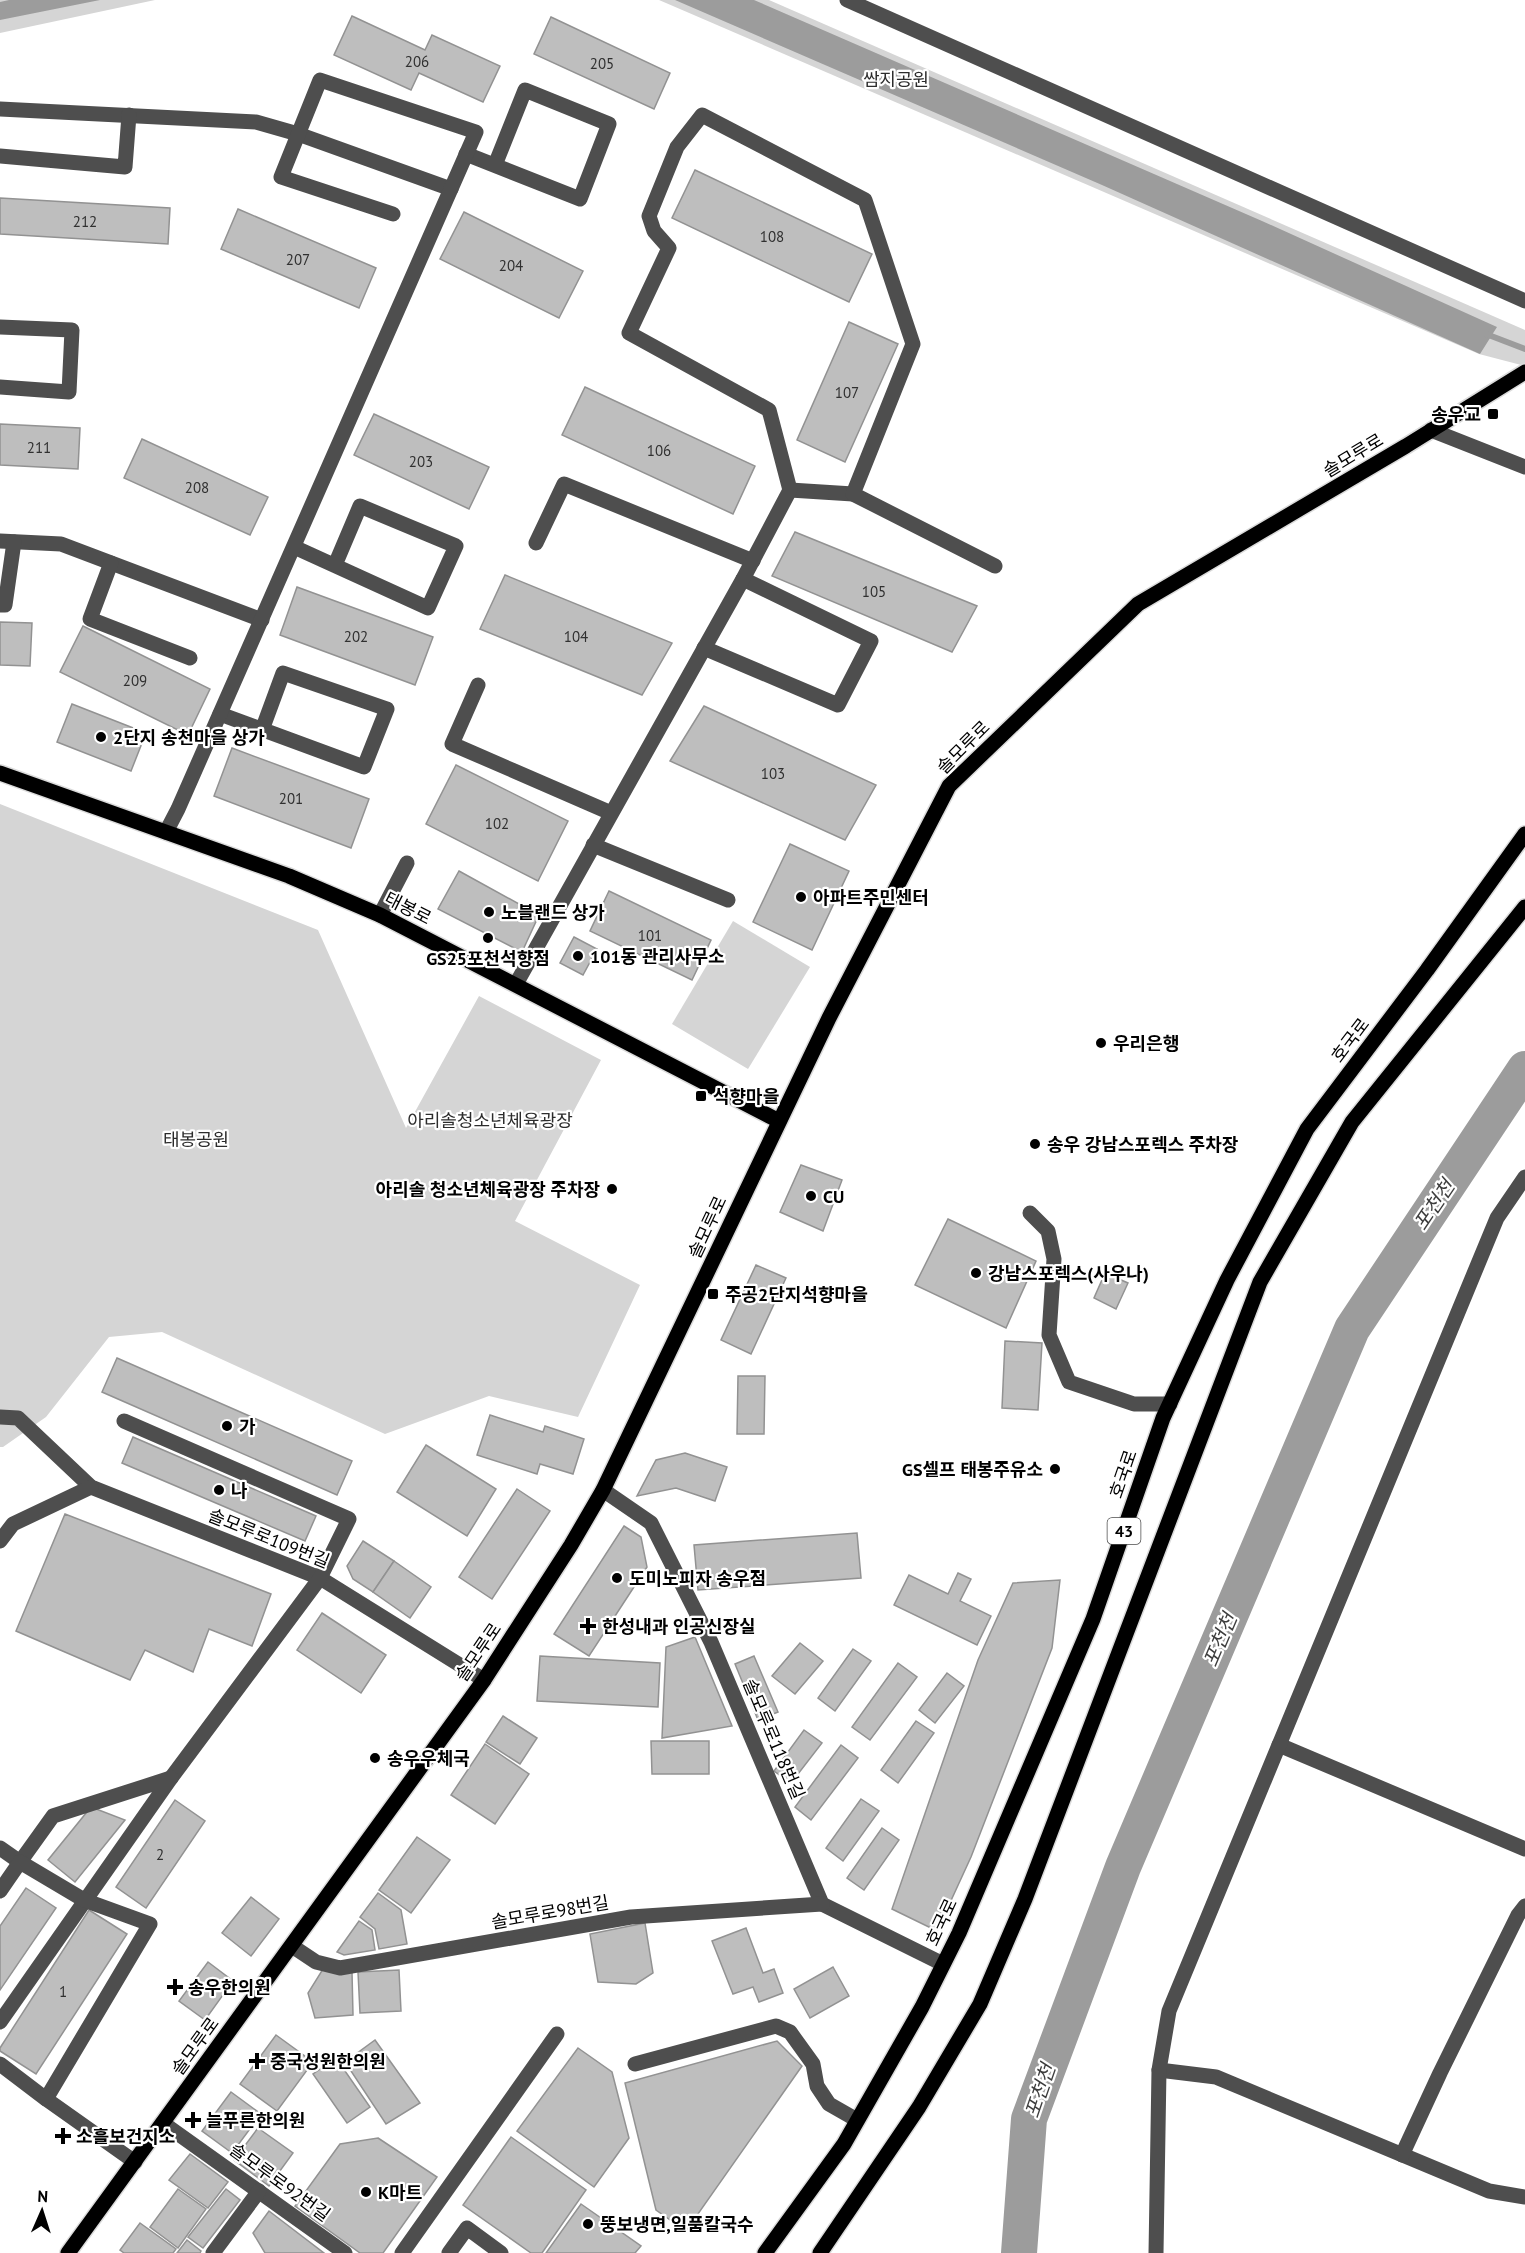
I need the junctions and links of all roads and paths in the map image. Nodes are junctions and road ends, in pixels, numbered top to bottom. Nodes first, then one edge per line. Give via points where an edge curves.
1 (847, 0) edge
2 (0, 109) edge
3 (129, 115) junction
4 (298, 134) junction
5 (466, 154) junction
6 (0, 156) edge
7 (495, 165) junction
8 (451, 189) junction
9 (393, 214) dead end
10 (1525, 301) edge
11 (0, 327) edge
12 (1524, 373) edge
13 (0, 387) edge
14 (1431, 430) junction
15 (1525, 467) edge
16 (790, 490) junction
17 (853, 494) junction
18 (7, 541) edge
19 (536, 543) dead end
20 (294, 547) junction
21 (753, 561) junction
22 (111, 563) junction
23 (335, 565) junction
24 (995, 566) dead end
25 (743, 579) junction
26 (0, 605) edge
27 (261, 620) junction
28 (704, 648) junction
29 (190, 658) dead end
30 (478, 685) dead end
31 (220, 714) junction
32 (262, 730) junction
33 (0, 773) edge
34 (611, 813) junction
35 (166, 832) junction
36 (1525, 834) edge
37 (593, 845) junction
38 (407, 862) dead end
39 (728, 900) dead end
40 (1525, 907) edge
41 (380, 915) junction
42 (516, 984) junction
43 (779, 1121) junction
44 (1525, 1177) edge
45 (1030, 1214) dead end
46 (1170, 1404) junction
47 (0, 1417) edge
48 (124, 1421) dead end
49 (92, 1487) junction
50 (603, 1490) junction
51 (0, 1541) edge
52 (320, 1578) junction
53 (484, 1680) junction
54 (1279, 1745) junction
55 (171, 1778) junction
56 (0, 1848) edge
57 (1525, 1849) edge
58 (20, 1862) junction
59 (0, 1891) edge
60 (84, 1900) junction
61 (822, 1904) junction
62 (1525, 1906) edge
63 (292, 1946) junction
64 (943, 1964) junction
65 (0, 2022) edge
66 (557, 2034) dead end
67 (0, 2064) edge
68 (635, 2064) dead end
69 (1160, 2070) junction
70 (46, 2099) junction
71 (857, 2121) junction
72 (163, 2122) junction
73 (1402, 2155) junction
74 (135, 2162) junction
75 (259, 2191) junction
76 (1525, 2197) edge
77 (409, 2250) edge
78 (68, 2253) edge
79 (213, 2253) edge
80 (345, 2253) edge
81 (449, 2253) edge
82 (501, 2253) edge
83 (765, 2253) edge
84 (820, 2253) edge
85 (1156, 2253) edge

1 - 10 street
2 - 3 street
3 - 4 street via 256,122
3 - 6 street via 125,167
4 - 5 street via 320,80 476,132
4 - 8 street
4 - 9 street via 281,177
5 - 7 street
5 - 8 street
7 - 7 street via 580,199 609,124 525,90
8 - 20 street
11 - 13 street via 72,330 69,392
12 - 14 main road, 솔모루로
14 - 15 street
14 - 43 main road, 솔모루로 via 1138,604 949,786
16 - 17 street
16 - 17 street via 769,410 629,333 669,248 654,231 649,216 676,147 702,115 865,200 913,344
16 - 21 street
17 - 24 street
18 - 22 street via 61,544
18 - 26 street via 5,605
19 - 21 street via 564,484
20 - 23 street
20 - 27 street
21 - 25 street
22 - 27 street
22 - 29 street via 90,619
23 - 23 street via 428,608 456,546 360,507
25 - 28 street
25 - 28 street via 871,640 838,705
27 - 31 street
28 - 34 street
30 - 34 street via 452,744
31 - 32 street
31 - 35 street
32 - 32 street via 364,767 387,710 283,673
33 - 35 main road, 태봉로
34 - 37 street
35 - 41 main road, 태봉로 via 289,876
36 - 46 main road, 호국로 / 43 via 1307,1129 1227,1280
37 - 39 street
37 - 42 street
38 - 41 street
40 - 84 main road, 43 via 1352,1122 1260,1282 1025,1899 980,2004 919,2107
41 - 42 main road, 태봉로
42 - 43 main road, 태봉로
43 - 50 main road, 솔모루로
44 - 54 street via 1497,1218
45 - 46 street via 1048,1231 1054,1259 1049,1335 1069,1382 1134,1404
46 - 64 main road, 호국로 / 43 via 1093,1619
47 - 49 street via 18,1418
48 - 52 street via 348,1519
49 - 51 street via 13,1524
49 - 52 street, 솔모루로109번길
50 - 53 main road, 솔모루로
50 - 61 street, 솔모루로118번길 via 651,1523 711,1642
52 - 53 street, 솔모루로109번길
52 - 55 street
53 - 63 main road, 솔모루로
54 - 57 street
54 - 69 street via 1169,2011
55 - 58 street via 53,1816
55 - 60 street
56 - 58 street
58 - 59 street
58 - 60 street
60 - 65 street
60 - 70 street via 150,1924
61 - 63 street, 솔모루로98번길 via 631,1917 340,1968 316,1962
61 - 64 street
62 - 73 street
63 - 72 main road, 솔모루로
64 - 71 main road, 호국로 / 43
66 - 77 street
67 - 70 street
68 - 71 street via 776,2026 790,2032 813,2064 817,2086 829,2104
69 - 73 street via 1216,2077
69 - 85 street
70 - 74 street
71 - 83 main road, 호국로 / 43
72 - 74 main road, 솔모루로
72 - 75 street, 솔모루로92번길
73 - 76 street via 1489,2191
74 - 78 main road, 솔모루로
75 - 79 street
75 - 80 street, 솔모루로92번길
81 - 82 street via 468,2228

